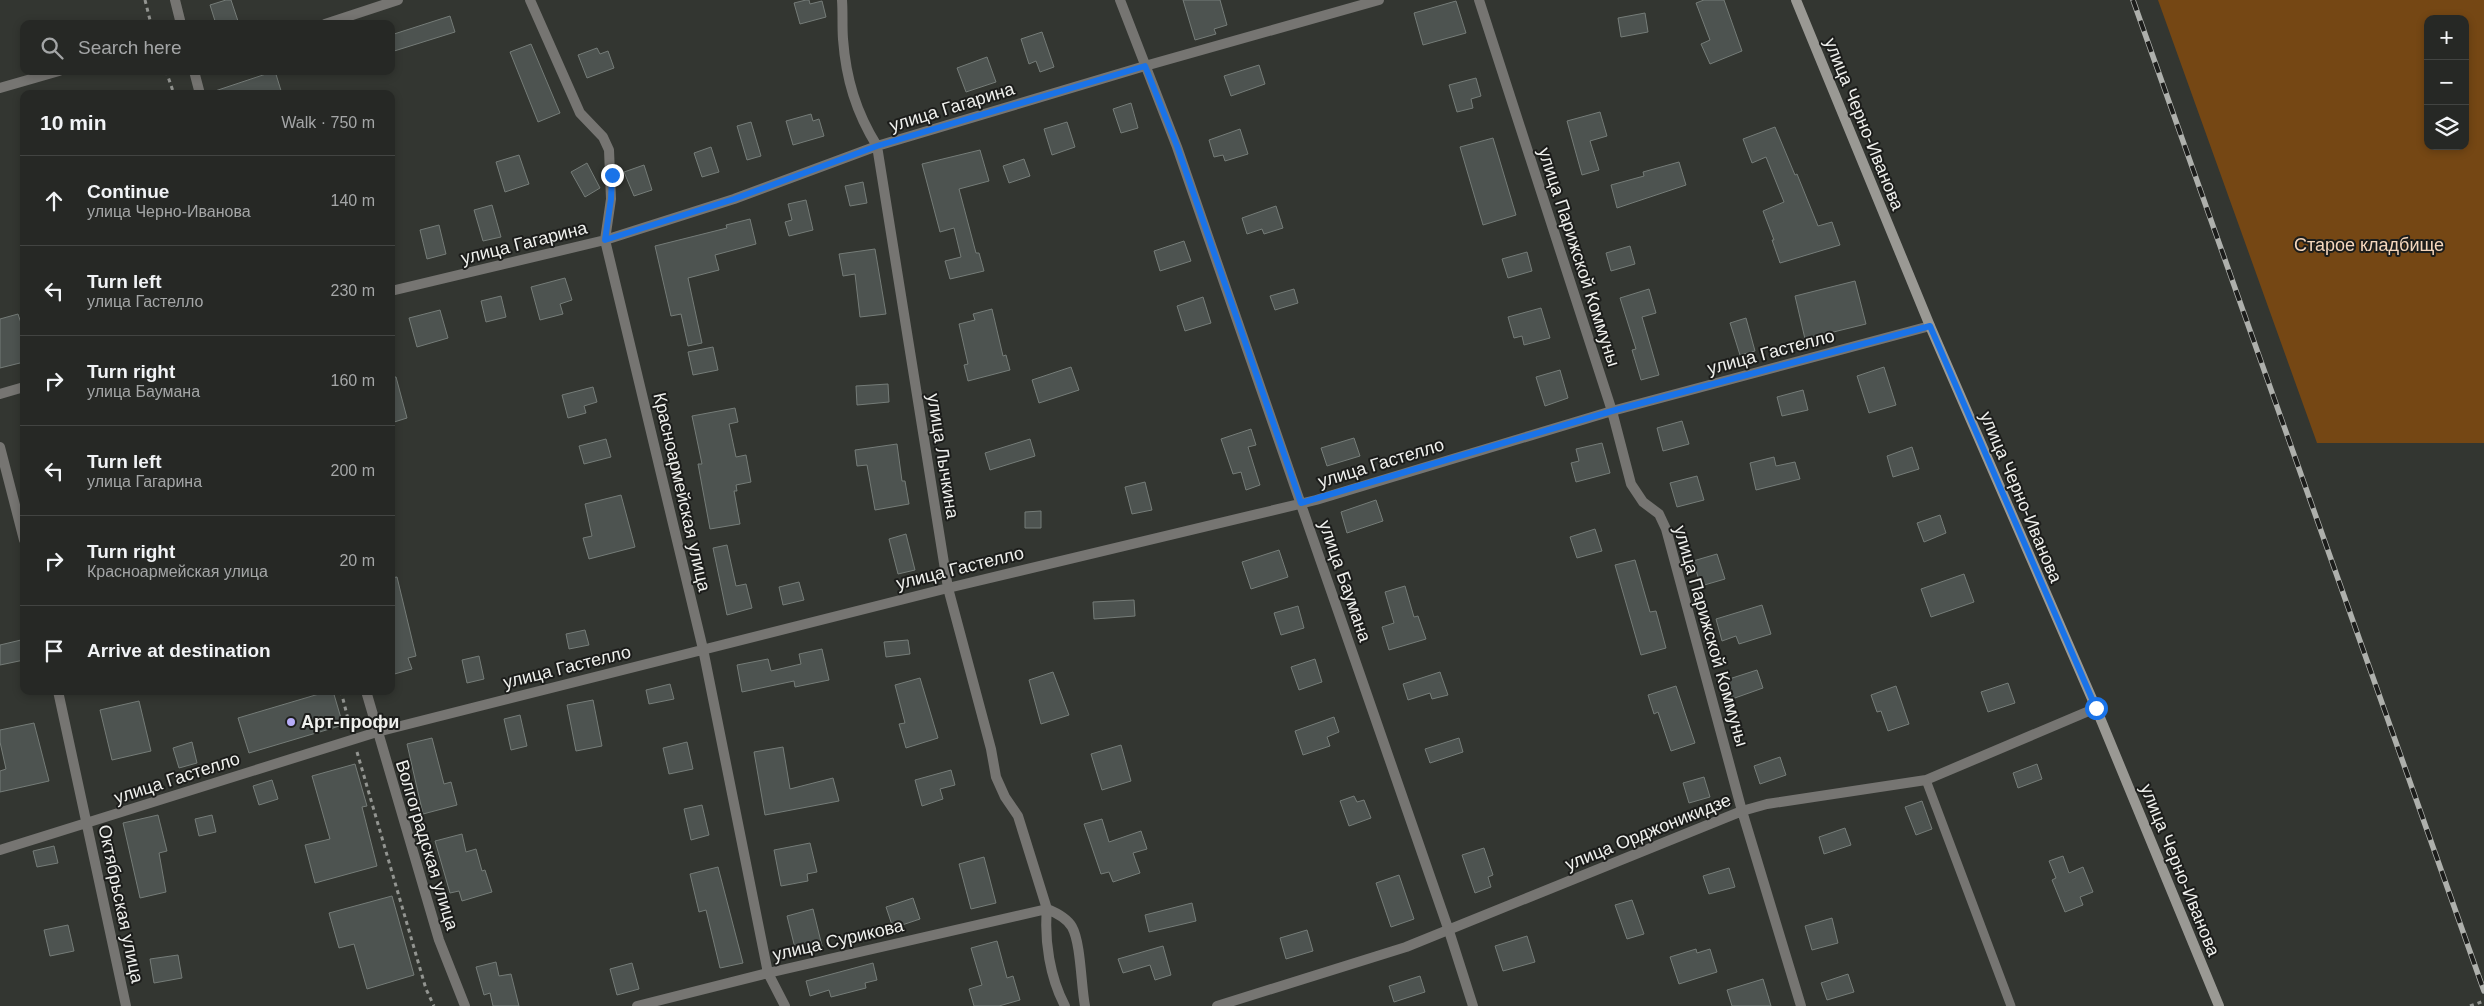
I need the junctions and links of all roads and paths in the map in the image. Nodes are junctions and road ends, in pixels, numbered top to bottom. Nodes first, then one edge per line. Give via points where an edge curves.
1 (145, 0) edge
2 (175, 0) edge
3 (398, 0) edge
4 (530, 0) edge
5 (842, 0) edge
6 (1120, 0) edge
7 (1379, 0) edge
8 (1479, 0) edge
9 (1796, 0) edge
10 (150, 20) edge
11 (180, 20) edge
12 (336, 20) edge
13 (1145, 66) junction
14 (46, 75) edge
15 (167, 75) edge
16 (195, 75) edge
17 (0, 88) edge
18 (173, 90) edge
19 (199, 90) edge
20 (877, 146) junction
21 (605, 240) junction
22 (395, 290) edge
23 (1930, 326) junction
24 (20, 389) edge
25 (0, 394) edge
26 (1612, 411) junction
27 (0, 447) edge
28 (1301, 503) junction
29 (20, 524) edge
30 (948, 588) junction
31 (703, 649) junction
32 (59, 695) edge
33 (342, 695) edge
34 (367, 695) edge
35 (2096, 708) junction
36 (377, 732) junction
37 (353, 739) junction
38 (1926, 780) junction
39 (1742, 811) junction
40 (88, 824) junction
41 (0, 850) edge
42 (1047, 908) junction
43 (1449, 931) junction
44 (768, 972) junction
45 (2484, 1001) edge
46 (126, 1006) edge
47 (434, 1006) edge
48 (466, 1006) edge
49 (637, 1006) edge
50 (784, 1006) edge
51 (1065, 1006) edge
52 (1085, 1006) edge
53 (1217, 1006) edge
54 (1473, 1006) edge
55 (1801, 1006) edge
56 (2011, 1006) edge
57 (2219, 1006) edge
58 (2470, 1006) edge

1 - 10 path
2 - 11 street
3 - 12 street
4 - 21 street, Красноармейская улица via 580,113 603,137 610,150 611,199
5 - 20 street, улица Лычкина via 843,39 853,100
6 - 13 street, улица Баумана
7 - 13 street, улица Гагарина
8 - 26 street, улица Парижской Коммуны
9 - 23 main road, улица Черно-Иванова
13 - 20 street, улица Гагарина
13 - 28 street, улица Баумана via 1177,146
14 - 17 street
15 - 18 path
16 - 19 street
20 - 21 street, улица Гагарина via 734,199
20 - 30 street, улица Лычкина
21 - 22 street, улица Гагарина
21 - 31 street, Красноармейская улица
23 - 26 street, улица Гастелло
23 - 35 main road, улица Черно-Иванова
24 - 25 street
26 - 28 street, улица Гастелло
26 - 39 street, улица Парижской Коммуны via 1632,484 1643,502 1659,514 1666,529
27 - 29 street
28 - 30 street, улица Гастелло
28 - 43 street, улица Баумана
30 - 31 street, улица Гастелло
30 - 42 street, улица Лычкина via 996,777 1018,816
31 - 36 street, улица Гастелло
31 - 44 street, Красноармейская улица
32 - 40 street, Октябрьская улица
33 - 37 path
34 - 36 street, Волгоградская улица
35 - 38 street, улица Орджоникидзе
35 - 57 main road, улица Черно-Иванова
36 - 37 street, улица Гастелло
36 - 48 street, Волгоградская улица via 438,940
37 - 40 street, улица Гастелло
37 - 47 path via 426,989
38 - 39 street, улица Орджоникидзе via 1767,804
38 - 56 lane
39 - 43 street, улица Орджоникидзе
39 - 55 street, улица Парижской Коммуны
40 - 41 street, улица Гастелло
40 - 46 street, Октябрьская улица
42 - 44 street, улица Сурикова
42 - 51 street, улица Лычкина via 1047,945 1056,985
42 - 52 street via 1061,915 1073,928
43 - 53 street, улица Орджоникидзе
43 - 54 street, улица Баумана
44 - 49 street, улица Сурикова
44 - 50 street, Красноармейская улица
45 - 58 path

